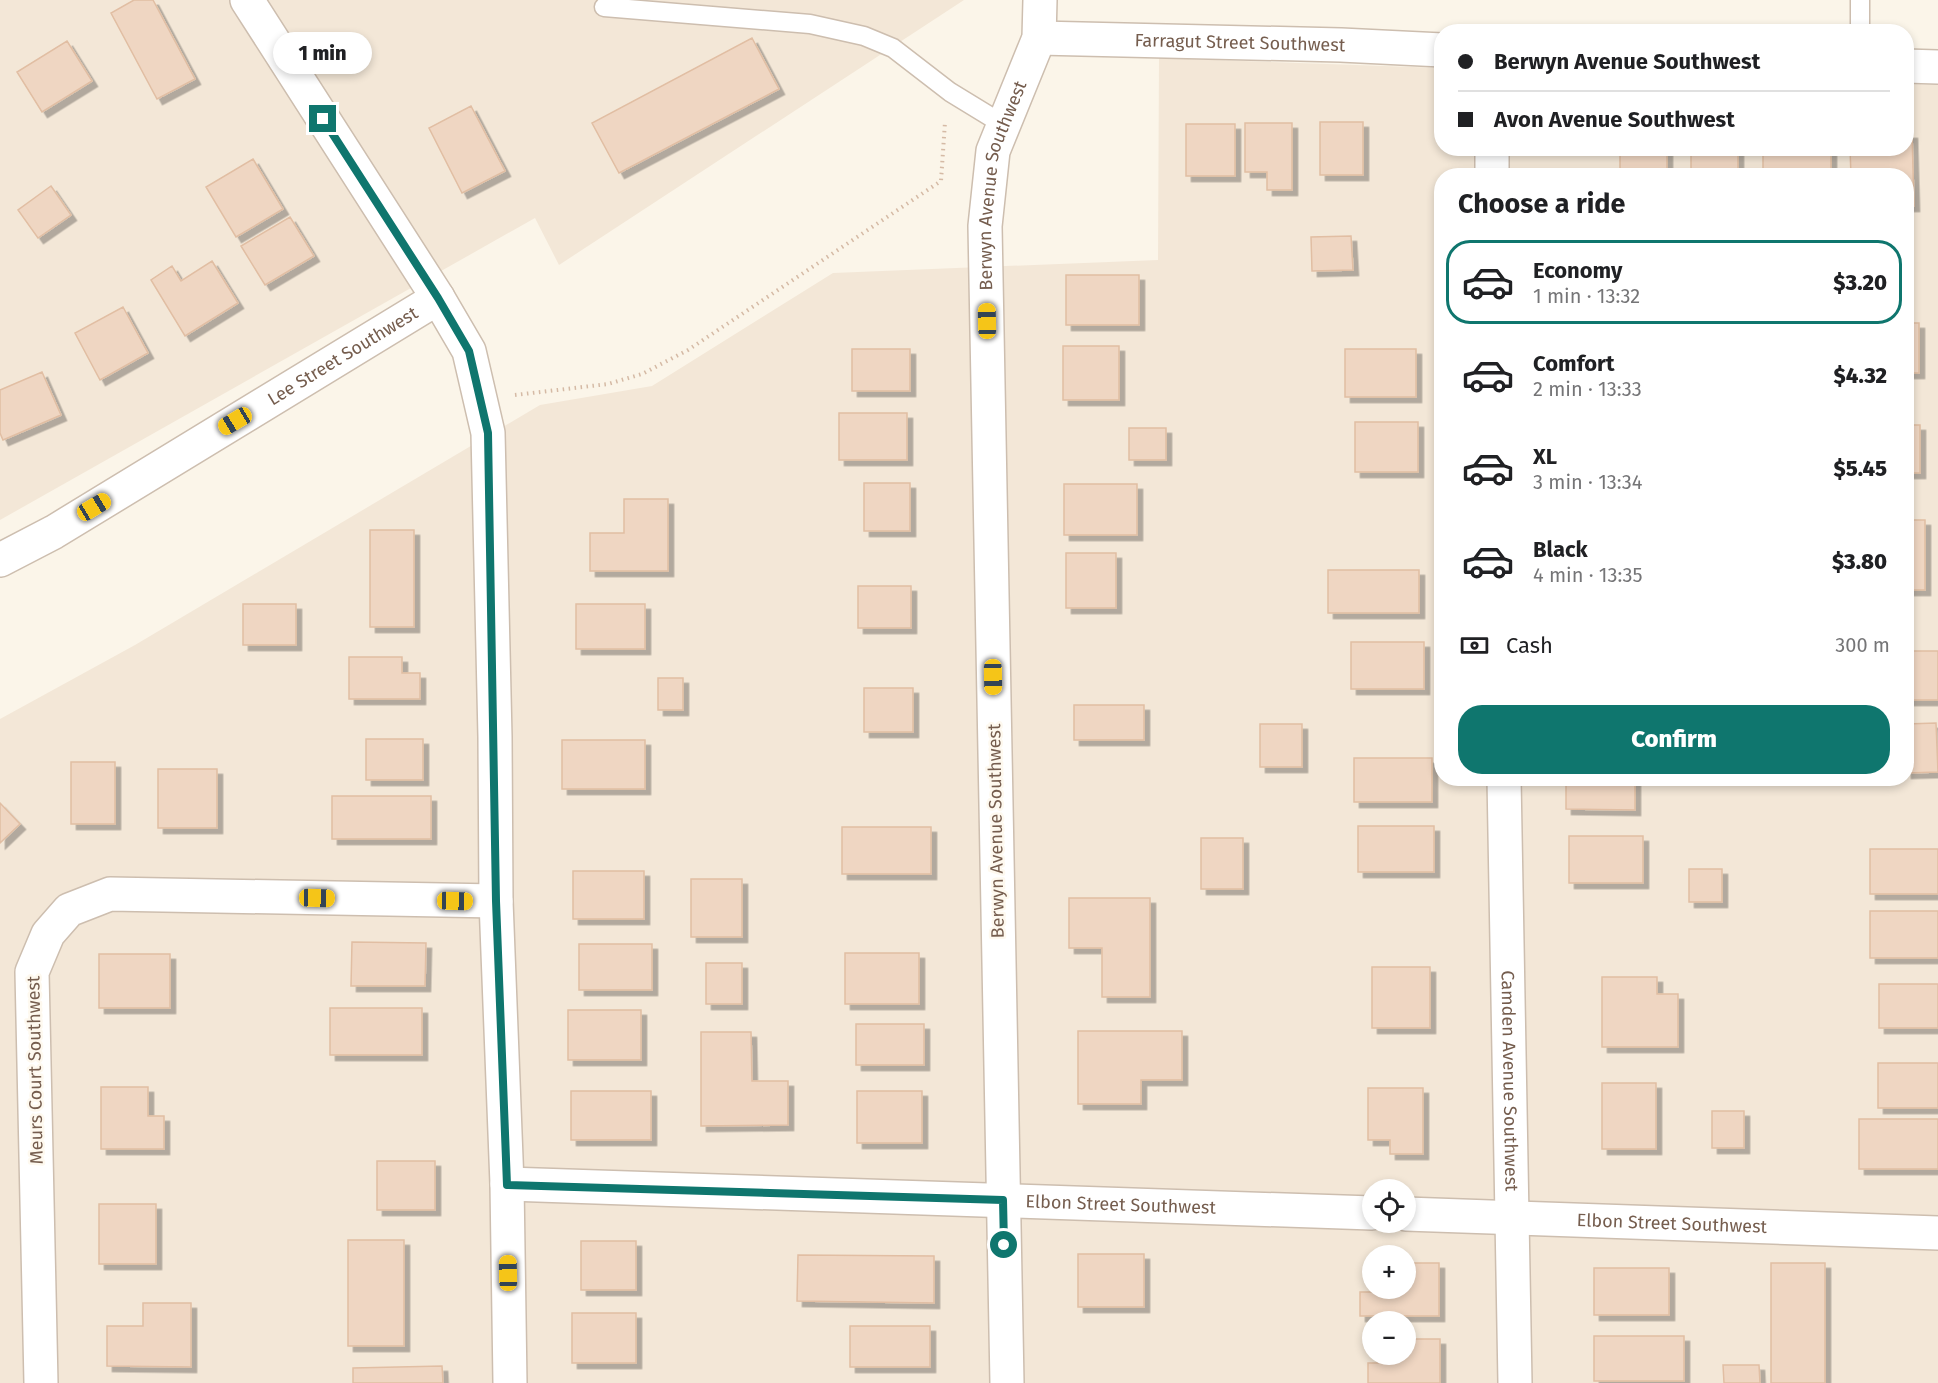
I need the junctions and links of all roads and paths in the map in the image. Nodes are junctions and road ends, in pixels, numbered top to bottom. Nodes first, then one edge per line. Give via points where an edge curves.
1 (247, 0) edge
2 (1040, 0) edge
3 (1860, 0) edge
4 (604, 7) dead end
5 (1860, 24) edge
6 (1039, 38) junction
7 (1434, 50) edge
8 (1914, 66) edge
9 (1938, 68) edge
10 (950, 92) junction
11 (1004, 125) junction
12 (438, 298) junction
13 (518, 395) dead end
14 (0, 560) edge
15 (1504, 786) edge
16 (496, 901) junction
17 (507, 1185) junction
18 (1003, 1200) junction
19 (1362, 1213) edge
20 (1416, 1214) edge
21 (1512, 1218) junction
22 (1938, 1233) edge
23 (41, 1383) edge
24 (510, 1383) edge
25 (1007, 1383) edge
26 (1515, 1383) edge

1 - 12 street
2 - 6 street, Berwyn Avenue Southwest
3 - 5 lane
4 - 10 lane via 810,24 864,36 893,48
6 - 7 street, Farragut Street Southwest
6 - 11 street, Berwyn Avenue Southwest
8 - 9 street
10 - 11 lane
10 - 13 path via 942,181 688,350 651,369 608,384
11 - 18 street, Berwyn Avenue Southwest via 993,151 985,226
12 - 14 street, Lee Street Southwest via 54,532
12 - 16 street via 469,351 488,433
15 - 21 street, Camden Avenue Southwest
16 - 17 street
16 - 23 street, Meurs Court Southwest via 110,894 69,910 48,934 32,972
17 - 18 street, Elbon Street Southwest
17 - 24 street
18 - 19 street, Elbon Street Southwest
18 - 25 street, Berwyn Avenue Southwest
20 - 21 street, Elbon Street Southwest
21 - 22 street, Elbon Street Southwest
21 - 26 street, Camden Avenue Southwest

